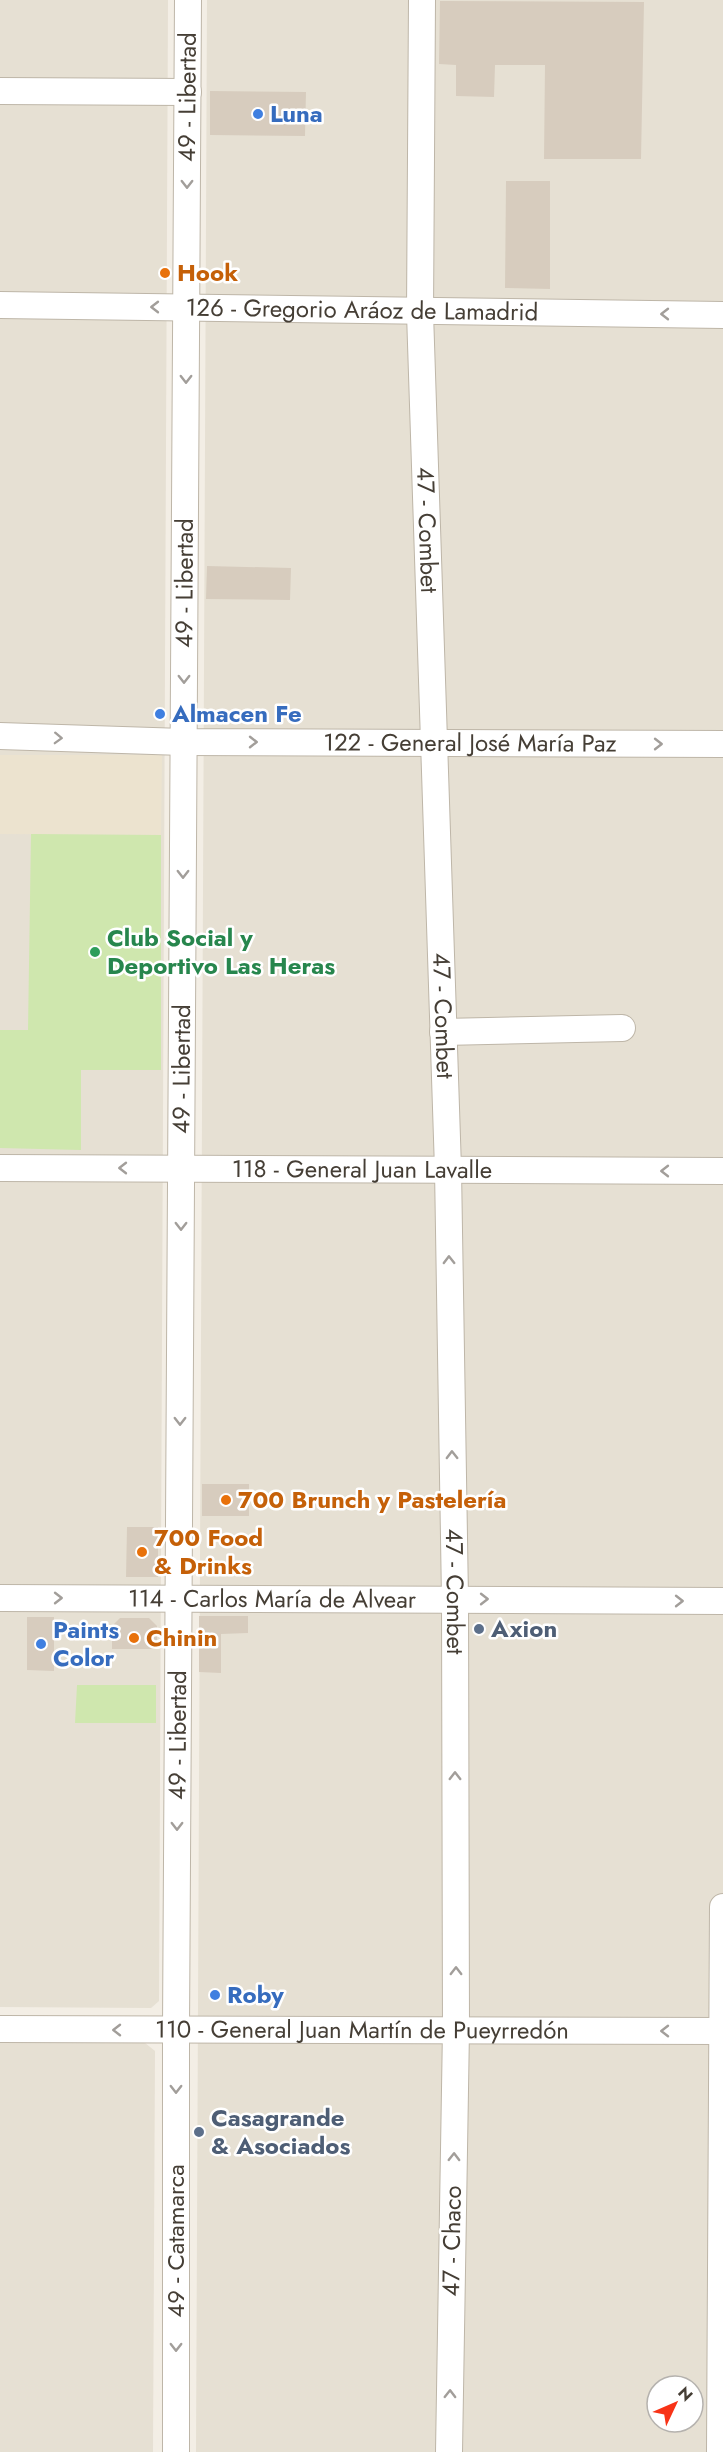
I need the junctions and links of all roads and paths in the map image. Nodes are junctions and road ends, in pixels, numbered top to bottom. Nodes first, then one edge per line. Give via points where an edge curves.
1 (188, 0) edge
2 (422, 0) edge
3 (0, 91) edge
4 (188, 92) junction
5 (0, 305) edge
6 (186, 307) junction
7 (420, 313) junction
8 (723, 315) edge
9 (0, 736) edge
10 (183, 742) junction
11 (434, 743) junction
12 (723, 744) edge
13 (622, 1028) dead end
14 (443, 1032) junction
15 (181, 1167) junction
16 (0, 1168) edge
17 (448, 1169) junction
18 (723, 1171) edge
19 (0, 1598) edge
20 (179, 1599) junction
21 (455, 1599) junction
22 (723, 1601) edge
23 (723, 1907) edge
24 (0, 2029) edge
25 (456, 2029) junction
26 (176, 2030) junction
27 (723, 2031) edge
28 (176, 2452) edge
29 (449, 2452) edge
30 (720, 2452) edge

1 - 4 street, 49 - Libertad
2 - 7 street, 47 - Combet
3 - 4 street
4 -> 6 street, 49 - Libertad
6 -> 5 street, 126 - Gregorio Aráoz de Lamadrid
6 - 7 street, 126 - Gregorio Aráoz de Lamadrid
6 -> 10 street, 49 - Libertad
8 -> 7 street, 126 - Gregorio Aráoz de Lamadrid
7 - 11 street, 47 - Combet
9 -> 10 street, 122 - General José María Paz
10 -> 11 street, 122 - General José María Paz
10 -> 15 street, 49 - Libertad
11 -> 12 street, 122 - General José María Paz
11 - 14 street, 47 - Combet
13 - 14 street
14 - 17 street, 47 - Combet
15 -> 16 street, 118 - General Juan Lavalle
15 - 17 street, 118 - General Juan Lavalle
15 -> 20 street, 49 - Libertad
18 -> 17 street, 118 - General Juan Lavalle
21 -> 17 street, 47 - Combet
19 -> 20 street, 114 - Carlos María de Alvear
20 - 21 street, 114 - Carlos María de Alvear
20 -> 26 street, 49 - Libertad
21 -> 22 street, 114 - Carlos María de Alvear
25 -> 21 street, 47 - Combet
23 - 27 street
26 -> 24 street, 110 - General Juan Martín de Pueyrredón
25 - 26 street, 110 - General Juan Martín de Pueyrredón
27 -> 25 street, 110 - General Juan Martín de Pueyrredón
29 -> 25 street, 47 - Chaco
26 -> 28 street, 49 - Catamarca
27 - 30 street

